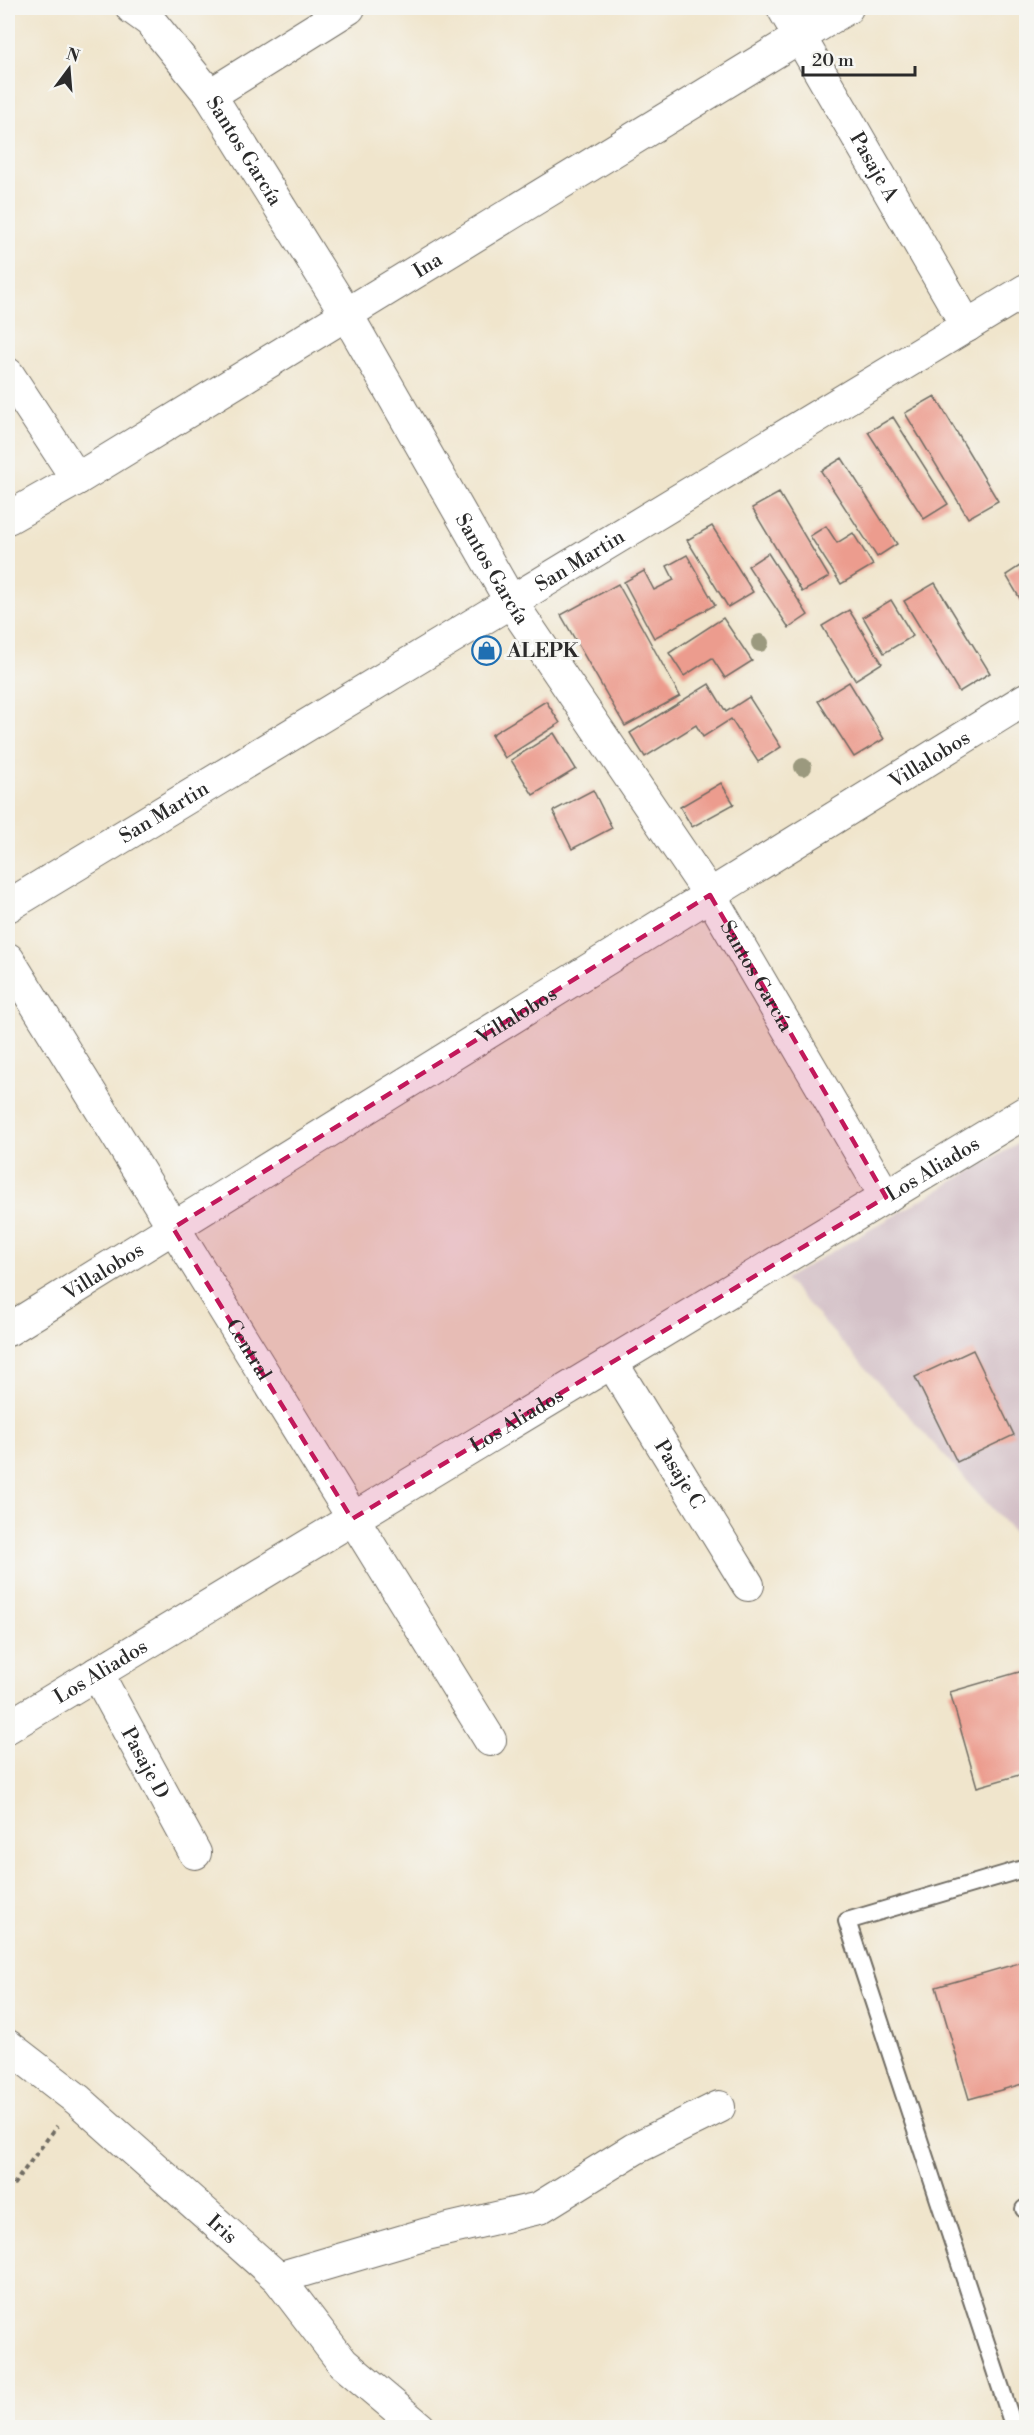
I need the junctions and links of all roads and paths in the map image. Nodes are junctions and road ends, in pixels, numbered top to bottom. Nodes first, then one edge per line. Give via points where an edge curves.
1 (132, 8) edge
2 (350, 8) edge
3 (783, 8) edge
4 (847, 8) edge
5 (801, 38) junction
6 (210, 95) junction
7 (1026, 290) edge
8 (346, 315) junction
9 (966, 326) junction
10 (8, 374) edge
11 (77, 479) junction
12 (8, 518) edge
13 (511, 602) junction
14 (1026, 699) edge
15 (710, 895) junction
16 (8, 906) edge
17 (8, 959) edge
18 (1026, 1112) edge
19 (886, 1197) junction
20 (173, 1227) junction
21 (8, 1330) edge
22 (612, 1363) junction
23 (352, 1519) junction
24 (748, 1585) dead end
25 (97, 1673) junction
26 (8, 1727) edge
27 (490, 1740) dead end
28 (195, 1853) dead end
29 (1026, 1868) edge
30 (8, 2046) edge
31 (78, 2100) junction
32 (719, 2107) dead end
33 (8, 2192) edge
34 (278, 2278) junction
35 (420, 2427) edge
36 (1014, 2427) edge

1 - 6 street, Santos García via 150,21
2 - 6 street
3 - 5 street, Pasaje A
4 - 5 street, Ina
5 - 8 street, Ina
5 - 9 street, Pasaje A
6 - 8 street, Santos García
7 - 9 street, San Martin
8 - 11 street, Ina
8 - 13 street, Santos García
9 - 13 street, San Martin
10 - 11 street
11 - 12 street, Ina
13 - 15 street, Santos García
13 - 16 street, San Martin
14 - 15 street, Villalobos
15 - 19 street, Santos García
15 - 20 street, Villalobos
17 - 20 street, Central
18 - 19 street, Los Aliados
19 - 22 street, Los Aliados
20 - 21 street, Villalobos
20 - 23 street, Central
22 - 23 street, Los Aliados
22 - 24 street, Pasaje C
23 - 25 street, Los Aliados
23 - 27 street, Central
25 - 26 street, Los Aliados
25 - 28 street, Pasaje D
29 - 36 lane via 847,1921
30 - 31 street, Iris
31 - 33 path
31 - 34 street, Iris
32 - 34 street via 634,2149 539,2208 427,2234
34 - 35 street, Iris via 343,2363

